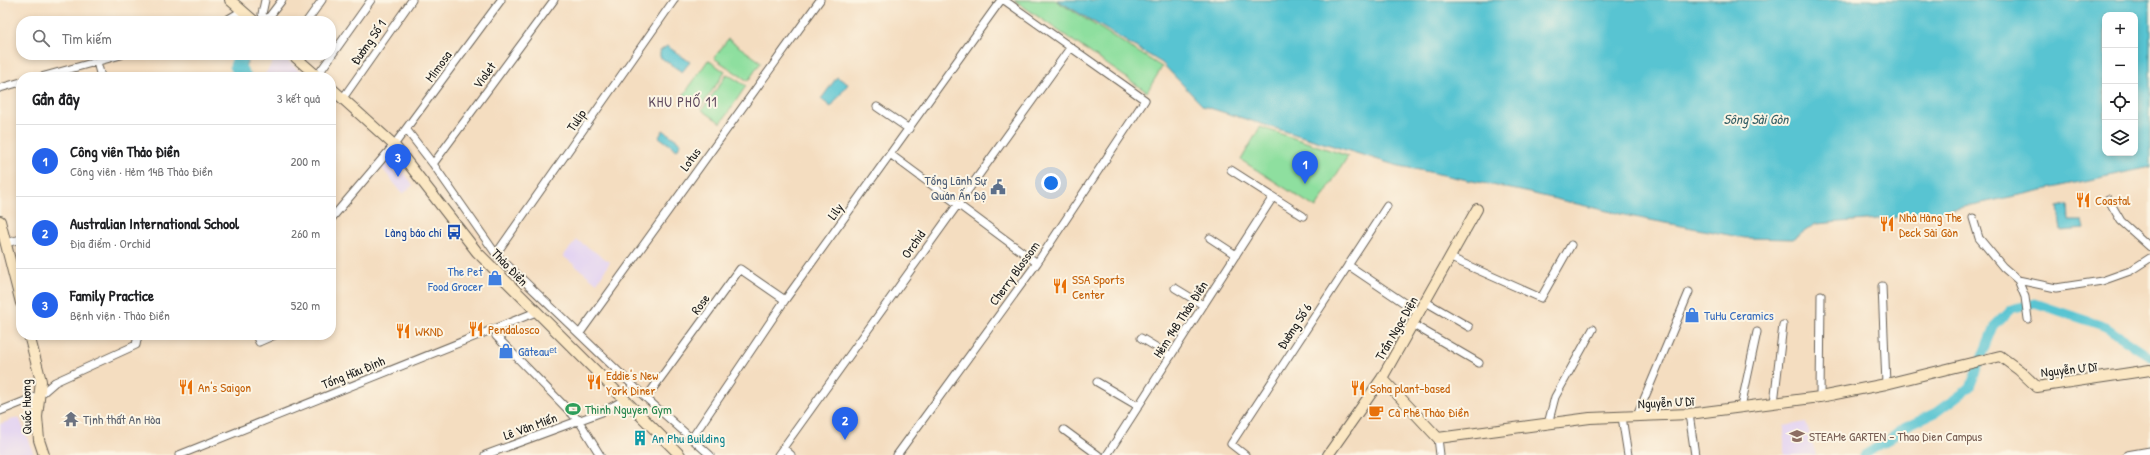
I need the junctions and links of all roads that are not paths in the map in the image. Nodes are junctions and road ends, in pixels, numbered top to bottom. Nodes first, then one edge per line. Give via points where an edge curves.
1 (230, 0) edge
2 (265, 0) edge
3 (282, 0) edge
4 (322, 0) edge
5 (372, 0) edge
6 (412, 0) edge
7 (501, 0) edge
8 (554, 0) edge
9 (674, 0) edge
10 (820, 0) edge
11 (1003, 0) edge
12 (242, 11) junction
13 (234, 16) edge
14 (248, 16) edge
15 (263, 16) edge
16 (270, 16) edge
17 (311, 16) edge
18 (1070, 48) junction
19 (336, 51) edge
20 (104, 60) edge
21 (299, 60) edge
22 (329, 60) edge
23 (97, 62) junction
24 (60, 72) edge
25 (100, 72) edge
26 (313, 72) edge
27 (321, 72) edge
28 (16, 83) edge
29 (0, 88) edge
30 (336, 92) edge
31 (343, 98) junction
32 (877, 107) dead end
33 (909, 129) junction
34 (406, 130) junction
35 (394, 145) junction
36 (890, 154) junction
37 (433, 164) junction
38 (1231, 170) dead end
39 (1273, 197) junction
40 (2108, 199) dead end
41 (957, 203) junction
42 (1387, 206) dead end
43 (1477, 209) dead end
44 (336, 213) edge
45 (1303, 216) dead end
46 (1973, 218) dead end
47 (0, 221) edge
48 (1210, 238) dead end
49 (16, 240) edge
50 (6, 243) junction
51 (1571, 245) dead end
52 (2150, 247) edge
53 (496, 254) junction
54 (1236, 255) junction
55 (1451, 258) junction
56 (2150, 258) edge
57 (1037, 263) junction
58 (1348, 265) junction
59 (2018, 280) junction
60 (16, 283) edge
61 (1882, 286) dead end
62 (1175, 288) dead end
63 (1689, 292) dead end
64 (1820, 295) dead end
65 (785, 300) junction
66 (1426, 302) junction
67 (1203, 305) junction
68 (536, 312) junction
69 (1420, 313) junction
70 (2028, 319) dead end
71 (1412, 324) junction
72 (1783, 325) dead end
73 (1469, 327) dead end
74 (1593, 329) dead end
75 (1756, 332) dead end
76 (580, 333) junction
77 (496, 336) dead end
78 (1141, 338) dead end
79 (30, 340) edge
80 (137, 340) edge
81 (1171, 356) junction
82 (1478, 363) dead end
83 (2150, 370) edge
84 (1382, 378) junction
85 (1097, 382) dead end
86 (1886, 384) junction
87 (40, 395) junction
88 (1820, 397) junction
89 (646, 398) junction
90 (626, 399) junction
91 (1774, 403) junction
92 (1138, 406) junction
93 (1741, 407) junction
94 (0, 411) edge
95 (1689, 414) junction
96 (1637, 416) junction
97 (1622, 417) junction
98 (579, 421) junction
99 (1548, 424) junction
100 (1064, 430) dead end
101 (692, 438) junction
102 (1438, 438) junction
103 (783, 448) junction
104 (2150, 451) edge
105 (44, 455) edge
106 (179, 455) edge
107 (485, 455) edge
108 (600, 455) edge
109 (680, 455) edge
110 (710, 455) edge
111 (778, 455) edge
112 (791, 455) edge
113 (897, 455) edge
114 (1098, 455) edge
115 (1107, 455) edge
116 (1245, 455) edge
117 (1328, 455) edge
118 (1440, 455) edge
119 (1628, 455) edge
120 (1694, 455) edge
121 (2127, 455) edge

1 - 12 street
2 - 15 street
3 - 16 street
4 - 17 street
5 - 19 street
6 - 31 street, Đường Số 1
7 - 34 street, Mimosa
8 - 37 street, Violet
9 - 53 street, Tulip
10 - 76 street, Lotus
11 - 18 street
11 - 33 street, Lily
12 - 13 street
12 - 14 street
18 - 41 street, Orchid
18 - 57 street, Cherry Blossom via 1145,100
20 - 23 street
21 - 26 street
22 - 27 street
23 - 24 street
23 - 25 street
28 - 29 street
30 - 31 street, Thảo Điền
31 - 35 street, Thảo Điền
32 - 33 street
33 - 36 street, Lily
34 - 35 street, Mimosa
34 - 37 street
35 - 44 street, Mimosa
35 - 68 street, Thảo Điền via 477,252
36 - 41 street
36 - 65 street, Lily
37 - 53 street
38 - 39 street
39 - 45 street
39 - 54 street, Hẻm 14B Thảo Điền
40 - 52 street via 2121,221
41 - 57 street
41 - 103 street, Orchid
42 - 58 street, Đường Số 6
43 - 55 street, Trần Ngọc Diện
46 - 59 street via 1979,238 2003,267
47 - 50 street
48 - 54 street
49 - 50 street
50 - 60 street
51 - 55 street via 1541,298
53 - 76 street
54 - 67 street, Hẻm 14B Thảo Điền
55 - 66 street, Trần Ngọc Diện
56 - 59 street via 2130,271 2102,281 2056,288
57 - 113 street, Cherry Blossom
58 - 69 street
58 - 116 street, Đường Số 6 via 1231,444
59 - 70 street via 2025,296
61 - 86 street
62 - 67 street
63 - 96 street
64 - 88 street
65 - 89 street, Rose via 740,269
65 - 101 street, Lily
66 - 69 street, Trần Ngọc Diện
66 - 73 street
67 - 81 street, Hẻm 14B Thảo Điền
68 - 90 street, Thảo Điền
68 - 106 street, Tống Hữu Định
69 - 71 street, Trần Ngọc Diện
71 - 82 street
71 - 84 street, Trần Ngọc Diện
72 - 91 street
74 - 99 street via 1555,397
75 - 93 street
76 - 89 street
77 - 98 street
78 - 81 street
79 - 87 street, Quốc Hương via 41,381
80 - 87 street via 136,344 55,382
81 - 92 street, Hẻm 14B Thảo Điền
83 - 86 street, Nguyễn Ư Dĩ via 2037,387 2020,370 2000,356
84 - 102 street
84 - 117 street, Trần Ngọc Diện
85 - 92 street
86 - 88 street, Nguyễn Ư Dĩ
87 - 94 street
87 - 105 street, Quốc Hương via 37,417 39,440
88 - 91 street, Nguyễn Ư Dĩ
89 - 101 street
90 - 98 street, Lê Văn Miến
90 - 109 street, Thảo Điền
91 - 93 street, Nguyễn Ư Dĩ
92 - 115 street, Hẻm 14B Thảo Điền
93 - 95 street, Nguyễn Ư Dĩ
95 - 96 street, Nguyễn Ư Dĩ
95 - 120 street
96 - 97 street, Nguyễn Ư Dĩ
97 - 99 street, Nguyễn Ư Dĩ via 1590,418
97 - 119 street
98 - 107 street, Lê Văn Miến
98 - 108 street
99 - 102 street, Nguyễn Ư Dĩ
100 - 114 street
101 - 110 street
102 - 118 street
103 - 111 street, Orchid
103 - 112 street
104 - 121 street

